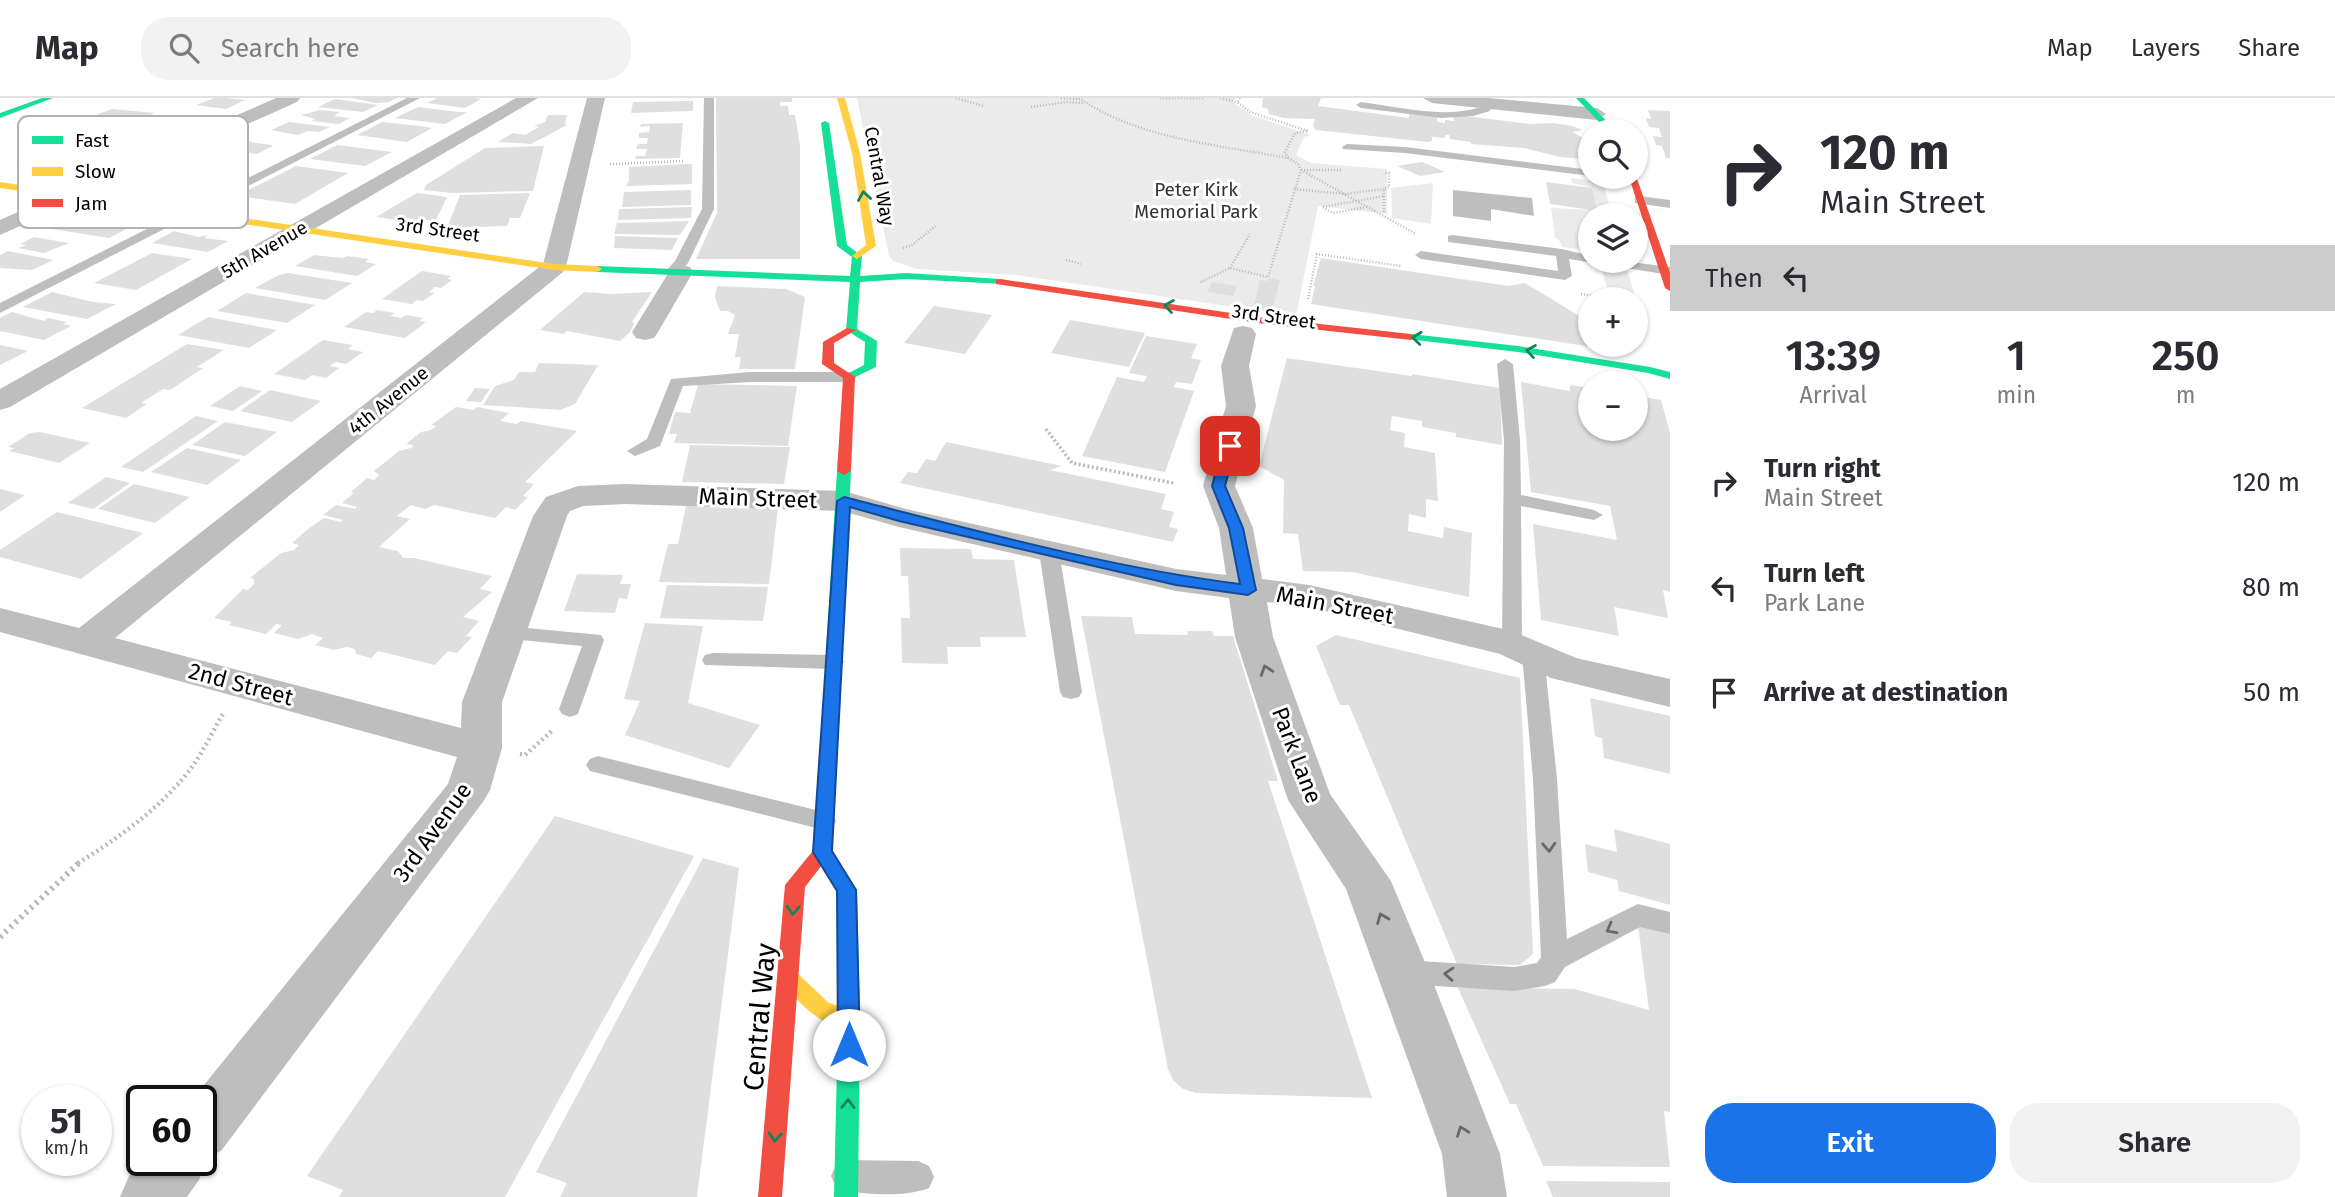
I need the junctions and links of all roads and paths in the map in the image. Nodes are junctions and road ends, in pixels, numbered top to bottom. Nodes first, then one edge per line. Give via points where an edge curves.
1 (49, 98) edge
2 (291, 98) edge
3 (415, 98) edge
4 (529, 98) edge
5 (596, 98) edge
6 (709, 98) edge
7 (841, 98) edge
8 (956, 98) edge
9 (1061, 98) edge
10 (1160, 98) edge
11 (1205, 98) edge
12 (1220, 98) edge
13 (1432, 98) edge
14 (1580, 98) edge
15 (1080, 99) edge
16 (1191, 99) edge
17 (1238, 100) edge
18 (1085, 103) junction
19 (1486, 104) junction
20 (1361, 105) dead end
21 (983, 106) dead end
22 (1031, 107) dead end
23 (821, 111) dead end
24 (1597, 114) junction
25 (0, 116) edge
26 (248, 117) edge
27 (1601, 119) edge
28 (1347, 147) dead end
29 (1287, 158) junction
30 (709, 159) junction
31 (598, 164) dead end
32 (1301, 170) junction
33 (1578, 171) edge
34 (1389, 173) dead end
35 (248, 183) edge
36 (0, 186) edge
37 (18, 188) edge
38 (1294, 189) junction
39 (1384, 189) junction
40 (1345, 194) junction
41 (1385, 196) junction
42 (1357, 201) junction
43 (1648, 204) edge
44 (1670, 204) edge
45 (1648, 206) edge
46 (1384, 212) dead end
47 (1670, 213) edge
48 (18, 220) edge
49 (1648, 221) edge
50 (248, 223) edge
51 (937, 225) dead end
52 (0, 228) edge
53 (160, 228) edge
54 (296, 230) junction
55 (1250, 234) dead end
56 (1452, 239) dead end
57 (902, 248) dead end
58 (1562, 253) junction
59 (1578, 254) edge
60 (1421, 255) dead end
61 (857, 256) junction
62 (1578, 257) edge
63 (1315, 258) dead end
64 (1066, 261) dead end
65 (1664, 261) edge
66 (1093, 266) dead end
67 (554, 267) junction
68 (1230, 268) junction
69 (1313, 268) dead end
70 (676, 272) junction
71 (855, 279) junction
72 (874, 280) junction
73 (1191, 285) dead end
74 (1670, 288) edge
75 (1308, 292) dead end
76 (1314, 295) dead end
77 (0, 309) edge
78 (852, 330) junction
79 (645, 332) dead end
80 (1242, 334) junction
81 (1292, 341) dead end
82 (1497, 363) joint
83 (1670, 376) edge
84 (849, 377) junction
85 (1670, 384) edge
86 (0, 401) edge
87 (1046, 429) dead end
88 (635, 451) dead end
89 (1173, 483) dead end
90 (578, 496) joint
91 (1512, 499) junction
92 (844, 501) junction
93 (1594, 515) dead end
94 (1049, 551) junction
95 (1248, 590) junction
96 (0, 620) edge
97 (506, 633) junction
98 (86, 642) junction
99 (1522, 650) junction
100 (713, 660) dead end
101 (833, 662) junction
102 (1071, 692) dead end
103 (1670, 694) edge
104 (570, 709) dead end
105 (224, 711) dead end
106 (481, 748) junction
107 (598, 765) dead end
108 (824, 821) junction
109 (823, 852) junction
110 (1670, 923) edge
111 (0, 937) edge
112 (1555, 960) junction
113 (1404, 972) junction
114 (789, 978) junction
115 (849, 1018) junction
116 (217, 1112) edge
117 (166, 1176) edge
118 (918, 1177) dead end
119 (846, 1186) edge
120 (150, 1197) edge
121 (770, 1197) edge
122 (1477, 1197) edge

1 - 25 main road
2 - 26 street
3 - 35 lane
4 - 54 street, 5th Avenue
5 - 67 street
6 - 30 lane
61 -> 7 main road, Central Way via 871,246 859,165
8 - 21 path
9 - 15 path
10 - 16 path
11 - 16 path
12 - 17 path
13 - 19 street
14 - 24 main road
15 - 18 path
17 - 29 path via 1250,112 1308,131 1295,133 1285,152
18 - 22 path
18 - 29 path via 1161,132
19 - 20 lane via 1486,109 1478,112 1458,114
19 - 24 street
23 - 61 main road, Central Way via 842,247
24 - 27 main road
28 - 33 lane
29 - 32 path
30 - 31 path
30 - 70 lane via 708,209
32 - 38 path
32 - 40 path
34 - 39 path via 1389,187
36 - 37 main road, 3rd Street
38 - 40 path
38 - 68 path via 1268,277
39 - 40 path
39 - 41 path
40 - 42 path
41 - 42 path
41 - 46 path
42 - 42 path via 1345,203 1322,207 1333,213 1368,207
43 - 44 lane
45 - 47 lane
48 - 52 street
49 - 65 main road
50 - 54 main road, 3rd Street
51 - 57 path
53 - 77 lane
54 - 67 main road, 3rd Street
54 - 86 street, 5th Avenue
55 - 68 path
56 - 58 lane
58 - 59 lane
58 - 60 lane via 1565,276
58 - 62 lane
61 - 71 main road, Central Way
63 - 69 path
64 - 66 path
65 - 74 main road
67 - 70 main road, 3rd Street
67 - 98 street, 4th Avenue
68 - 73 path
70 - 71 main road, 3rd Street
70 - 79 street
71 - 72 main road, 3rd Street
71 - 78 main road, Central Way
72 - 80 main road, 3rd Street via 909,289 1006,297
83 -> 72 main road, 3rd Street via 1518,349 1265,321 1012,283 906,276
75 - 76 path
78 - 84 main road via 871,341 870,366
78 - 84 main road via 829,342 828,364
80 - 81 main road, 3rd Street
80 - 95 street, Park Lane via 1235,366 1241,406 1219,486 1236,528
82 - 85 main road
82 - 91 lane via 1512,440
84 - 88 lane via 677,382 654,442
84 - 92 main road
87 - 89 path via 1072,463
90 - 92 street, Main Street
90 - 97 street, 3rd Avenue via 558,504 550,516
91 - 93 lane
91 - 99 lane
92 - 94 street, Main Street
92 - 101 main road
94 - 95 street, Main Street via 1176,580
94 - 102 lane
95 - 99 street, Main Street via 1309,596
113 -> 95 street, Park Lane via 1367,881 1310,800 1254,637
96 - 98 street, 2nd Street
97 - 104 lane via 593,640
97 - 106 street, 3rd Avenue via 482,702
98 - 106 street, 2nd Street
99 - 103 street, Main Street via 1565,668
99 -> 112 lane via 1545,779
100 - 101 lane
101 - 108 main road
105 - 111 path via 193,765 164,797 75,865
106 - 116 street, 3rd Avenue via 468,790
107 - 108 lane
108 - 109 main road
109 -> 114 main road, Central Way via 795,885
109 - 115 main road via 847,890
110 -> 112 lane via 1638,915
112 -> 113 lane via 1545,974 1514,979
122 -> 113 street, Park Lane via 1471,1154
114 - 115 main road via 809,1003 836,1018
114 -> 121 main road, Central Way
119 -> 115 main road
117 - 120 street
118 - 119 lane

